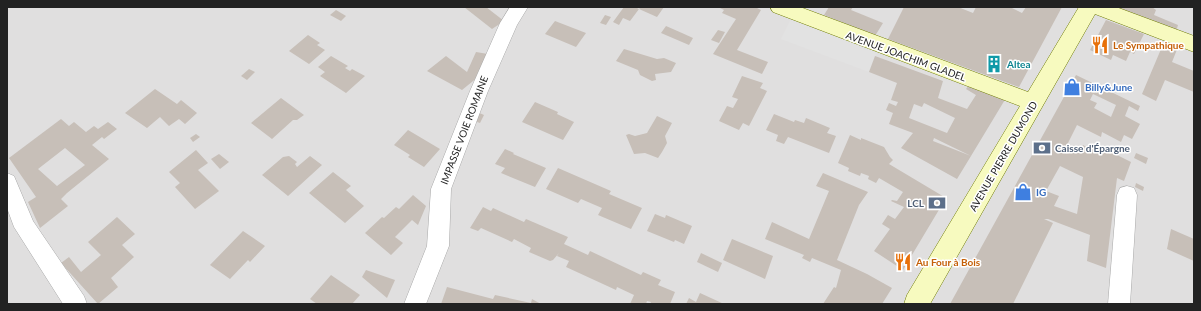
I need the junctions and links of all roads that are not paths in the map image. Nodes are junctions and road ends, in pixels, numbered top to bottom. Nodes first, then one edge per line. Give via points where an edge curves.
1 (519, 7) edge
2 (780, 7) edge
3 (1089, 7) edge
4 (1096, 7) edge
5 (1194, 44) edge
6 (1034, 103) junction
7 (7, 182) edge
8 (1127, 196) dead end
9 (76, 304) edge
10 (415, 304) edge
11 (916, 304) edge
12 (1119, 304) edge

1 - 10 street, IMPASSE VOIE ROMAINE via 509,23 479,91 441,190 438,246
2 - 6 main road, AVENUE JOACHIM GLADEL
3 - 6 main road, AVENUE PIERRE DUMOND
4 - 5 main road
6 - 11 main road, AVENUE PIERRE DUMOND
7 - 9 street via 25,227
8 - 12 street

